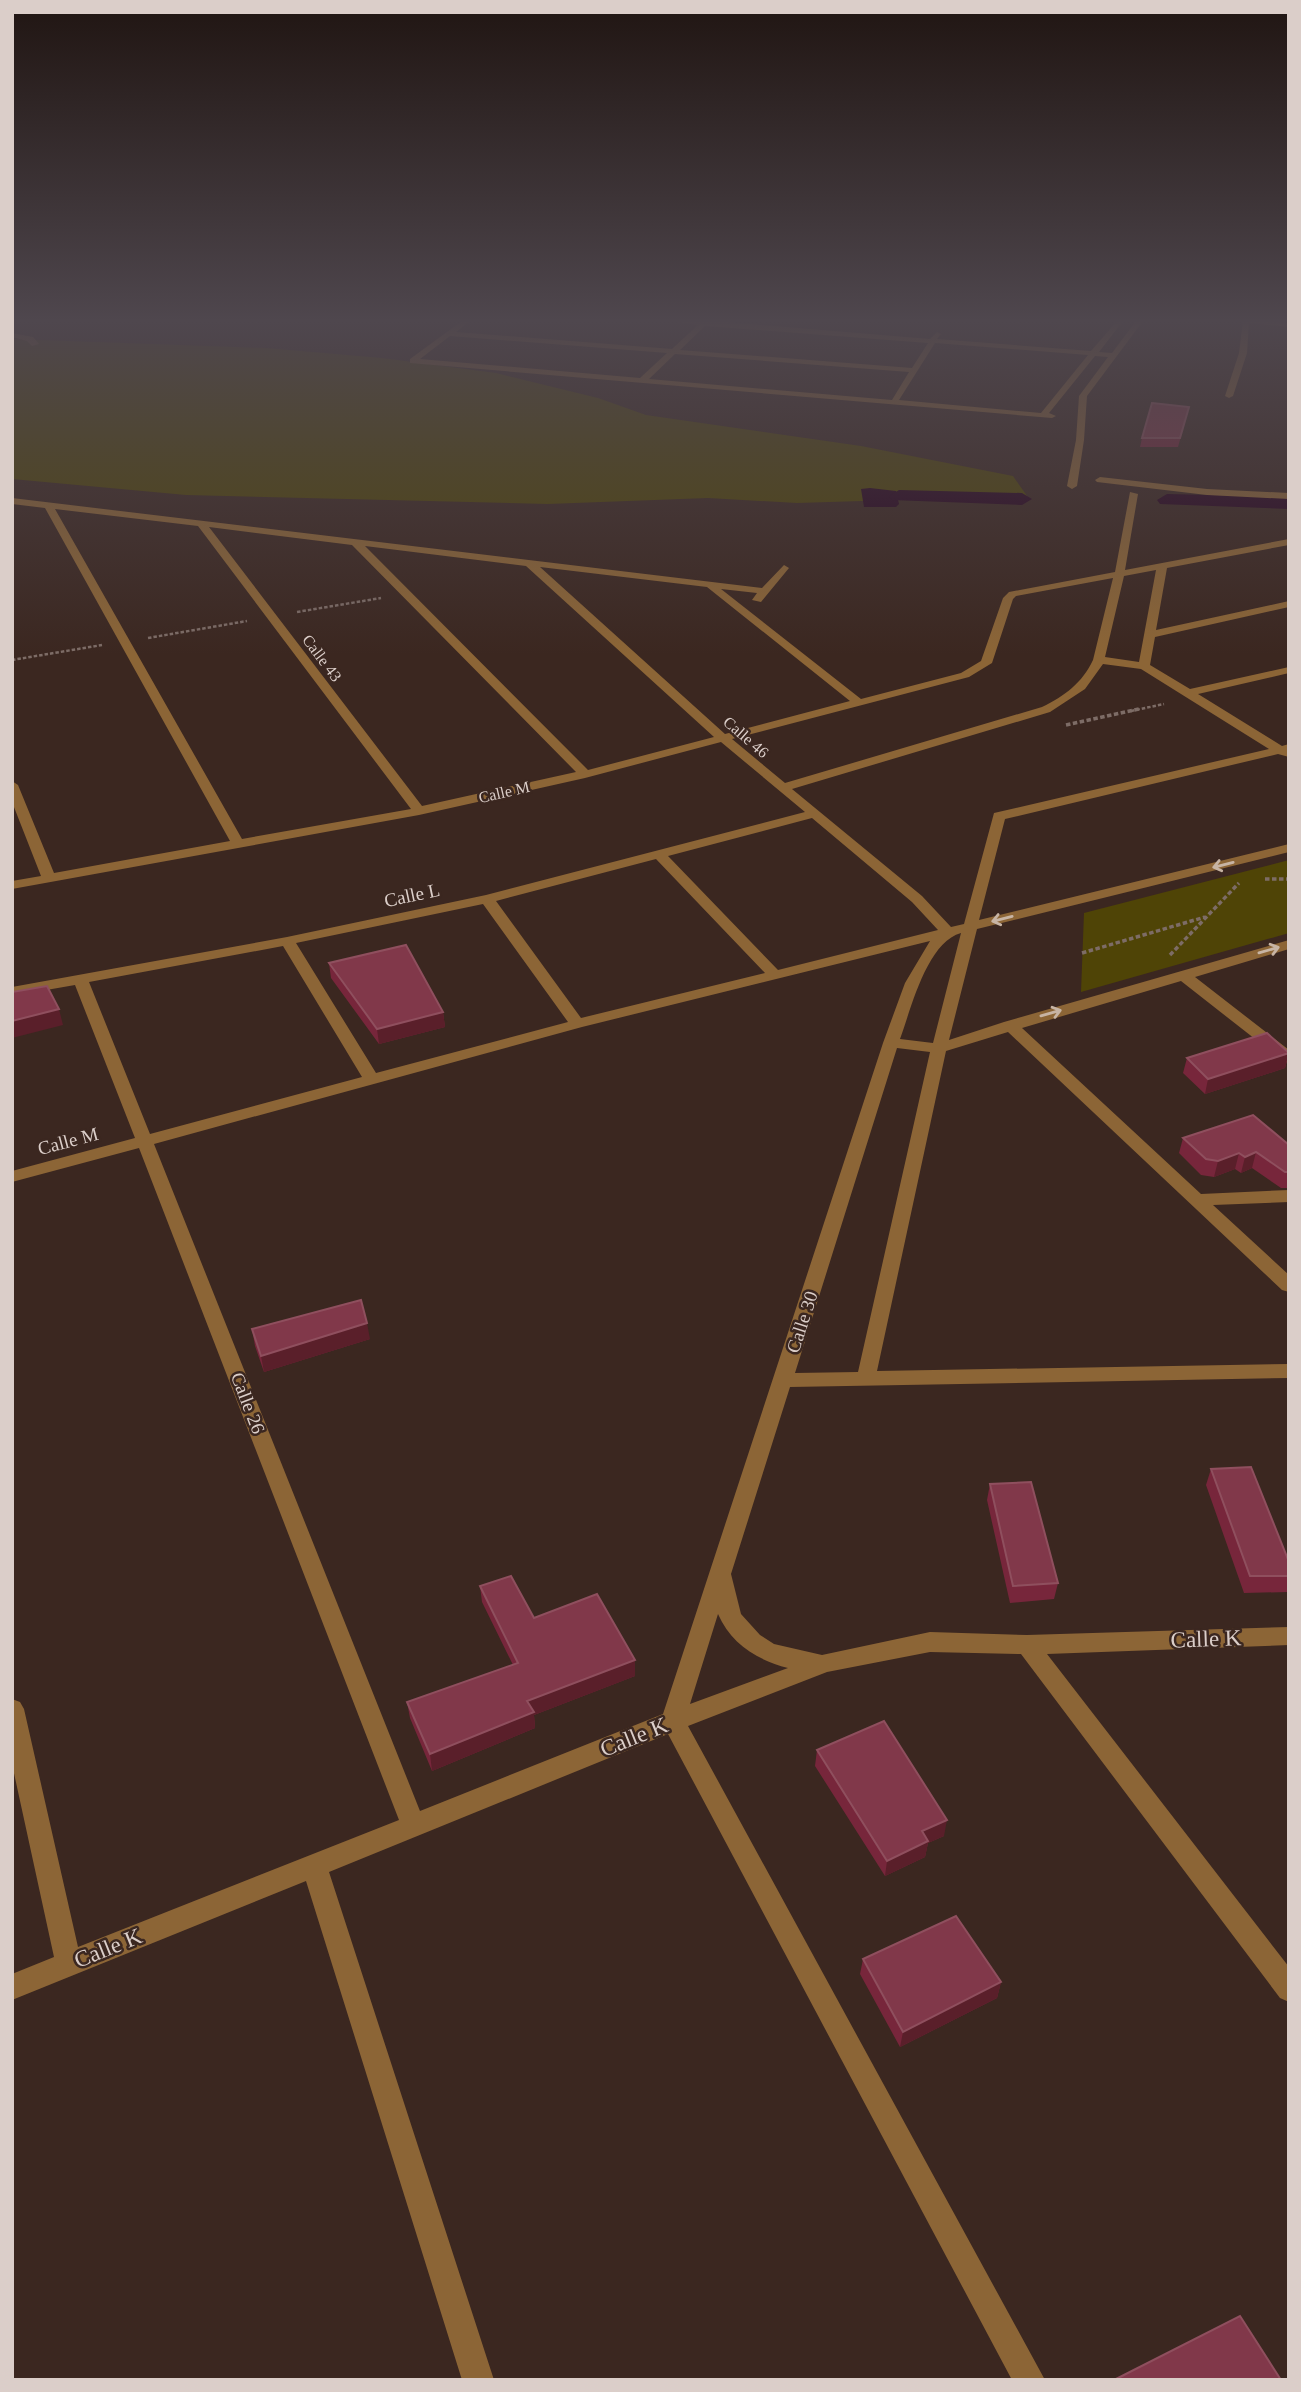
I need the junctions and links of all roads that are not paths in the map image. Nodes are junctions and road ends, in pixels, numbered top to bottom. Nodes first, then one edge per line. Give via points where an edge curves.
1 (1081, 433) edge
2 (1100, 480) dead end
3 (1072, 486) dead end
4 (1133, 494) dead end
5 (1289, 496) edge
6 (12, 501) edge
7 (49, 506) junction
8 (201, 524) junction
9 (355, 542) junction
10 (1289, 542) edge
11 (527, 562) junction
12 (1162, 567) junction
13 (785, 568) dead end
14 (1119, 576) junction
15 (711, 586) junction
16 (763, 592) junction
17 (1289, 604) edge
18 (1153, 613) junction
19 (745, 614) junction
20 (1202, 623) junction
21 (1150, 635) junction
22 (1098, 660) junction
23 (1144, 666) junction
24 (1289, 670) edge
25 (1192, 695) junction
26 (859, 703) junction
27 (724, 739) junction
28 (1286, 751) edge
29 (585, 774) junction
30 (12, 785) edge
31 (782, 788) junction
32 (419, 811) junction
33 (814, 814) junction
34 (239, 845) junction
35 (1289, 848) edge
36 (660, 856) junction
37 (49, 879) junction
38 (12, 885) edge
39 (487, 899) junction
40 (972, 927) junction
41 (947, 932) junction
42 (286, 941) junction
43 (1289, 944) edge
44 (1182, 974) junction
45 (775, 975) junction
46 (81, 980) junction
47 (12, 992) edge
48 (578, 1024) junction
49 (1009, 1025) junction
50 (891, 1043) junction
51 (939, 1048) junction
52 (1289, 1058) edge
53 (372, 1080) junction
54 (146, 1142) junction
55 (12, 1177) edge
56 (1289, 1196) edge
57 (1198, 1200) junction
58 (1289, 1286) edge
59 (1289, 1371) edge
60 (866, 1379) junction
61 (783, 1380) junction
62 (723, 1565) junction
63 (1289, 1636) edge
64 (1027, 1644) junction
65 (826, 1663) junction
66 (12, 1709) edge
67 (673, 1721) junction
68 (414, 1826) junction
69 (314, 1865) junction
70 (69, 1964) junction
71 (12, 1987) edge
72 (1289, 1989) edge
73 (478, 2380) edge
74 (1030, 2380) edge

1 - 3 street
2 - 5 street
4 - 14 street
6 - 7 street
7 - 8 street
7 - 34 street
8 - 9 street
8 - 32 street, Calle 43
9 - 11 street
9 - 29 street
10 - 12 street
11 - 15 street
11 - 27 street, Calle 46
12 - 14 street
12 - 18 street
13 - 16 street
14 - 22 street
14 - 26 street, Calle M via 1013,594 986,663 965,675
15 - 16 street
15 - 19 street
16 - 19 street
17 - 20 street
18 - 20 street
18 - 21 street
19 - 26 street
20 - 21 street
21 - 23 street
22 - 23 street
22 - 31 street via 1085,682 1057,706
23 - 25 street
24 - 25 street
25 - 28 street
26 - 27 street, Calle M
27 - 29 street, Calle M
27 - 31 street, Calle 46
28 - 40 street via 999,816
29 - 32 street, Calle M
30 - 37 street
31 - 33 street, Calle 46
32 - 34 street, Calle M
33 - 36 street, Calle L
33 - 41 street, Calle 46 via 917,899
34 - 37 street, Calle M
35 -> 40 street, Calle M
36 - 39 street, Calle L
36 - 45 street
37 - 38 street, Calle M
39 - 42 street, Calle L
39 - 48 street
40 - 41 street, Calle M
40 - 51 street
41 - 45 street, Calle M
41 - 50 street, Calle 30 via 922,961
42 - 46 street, Calle L
42 - 53 street
44 -> 43 street
49 -> 44 street
44 - 52 street
45 - 48 street, Calle M
46 - 47 street, Calle L
46 - 54 street, Calle 26
48 - 53 street, Calle M
49 - 51 street
49 - 57 street
50 - 51 street
50 - 61 street, Calle 30
51 - 60 street
53 - 54 street, Calle M
54 - 55 street, Calle M
54 - 68 street, Calle 26
56 - 57 street
57 - 58 street
59 - 60 street
60 - 61 street
61 - 62 street, Calle 30
62 - 65 street via 723,1598 743,1635 764,1653 790,1661
62 - 67 street, Calle 30
63 - 64 street, Calle K
64 - 65 street, Calle K via 930,1642
64 - 72 street
65 - 67 street, Calle K
66 - 70 street
67 - 68 street, Calle K
67 - 74 street
68 - 69 street, Calle K
69 - 70 street, Calle K
69 - 73 street
70 - 71 street, Calle K

